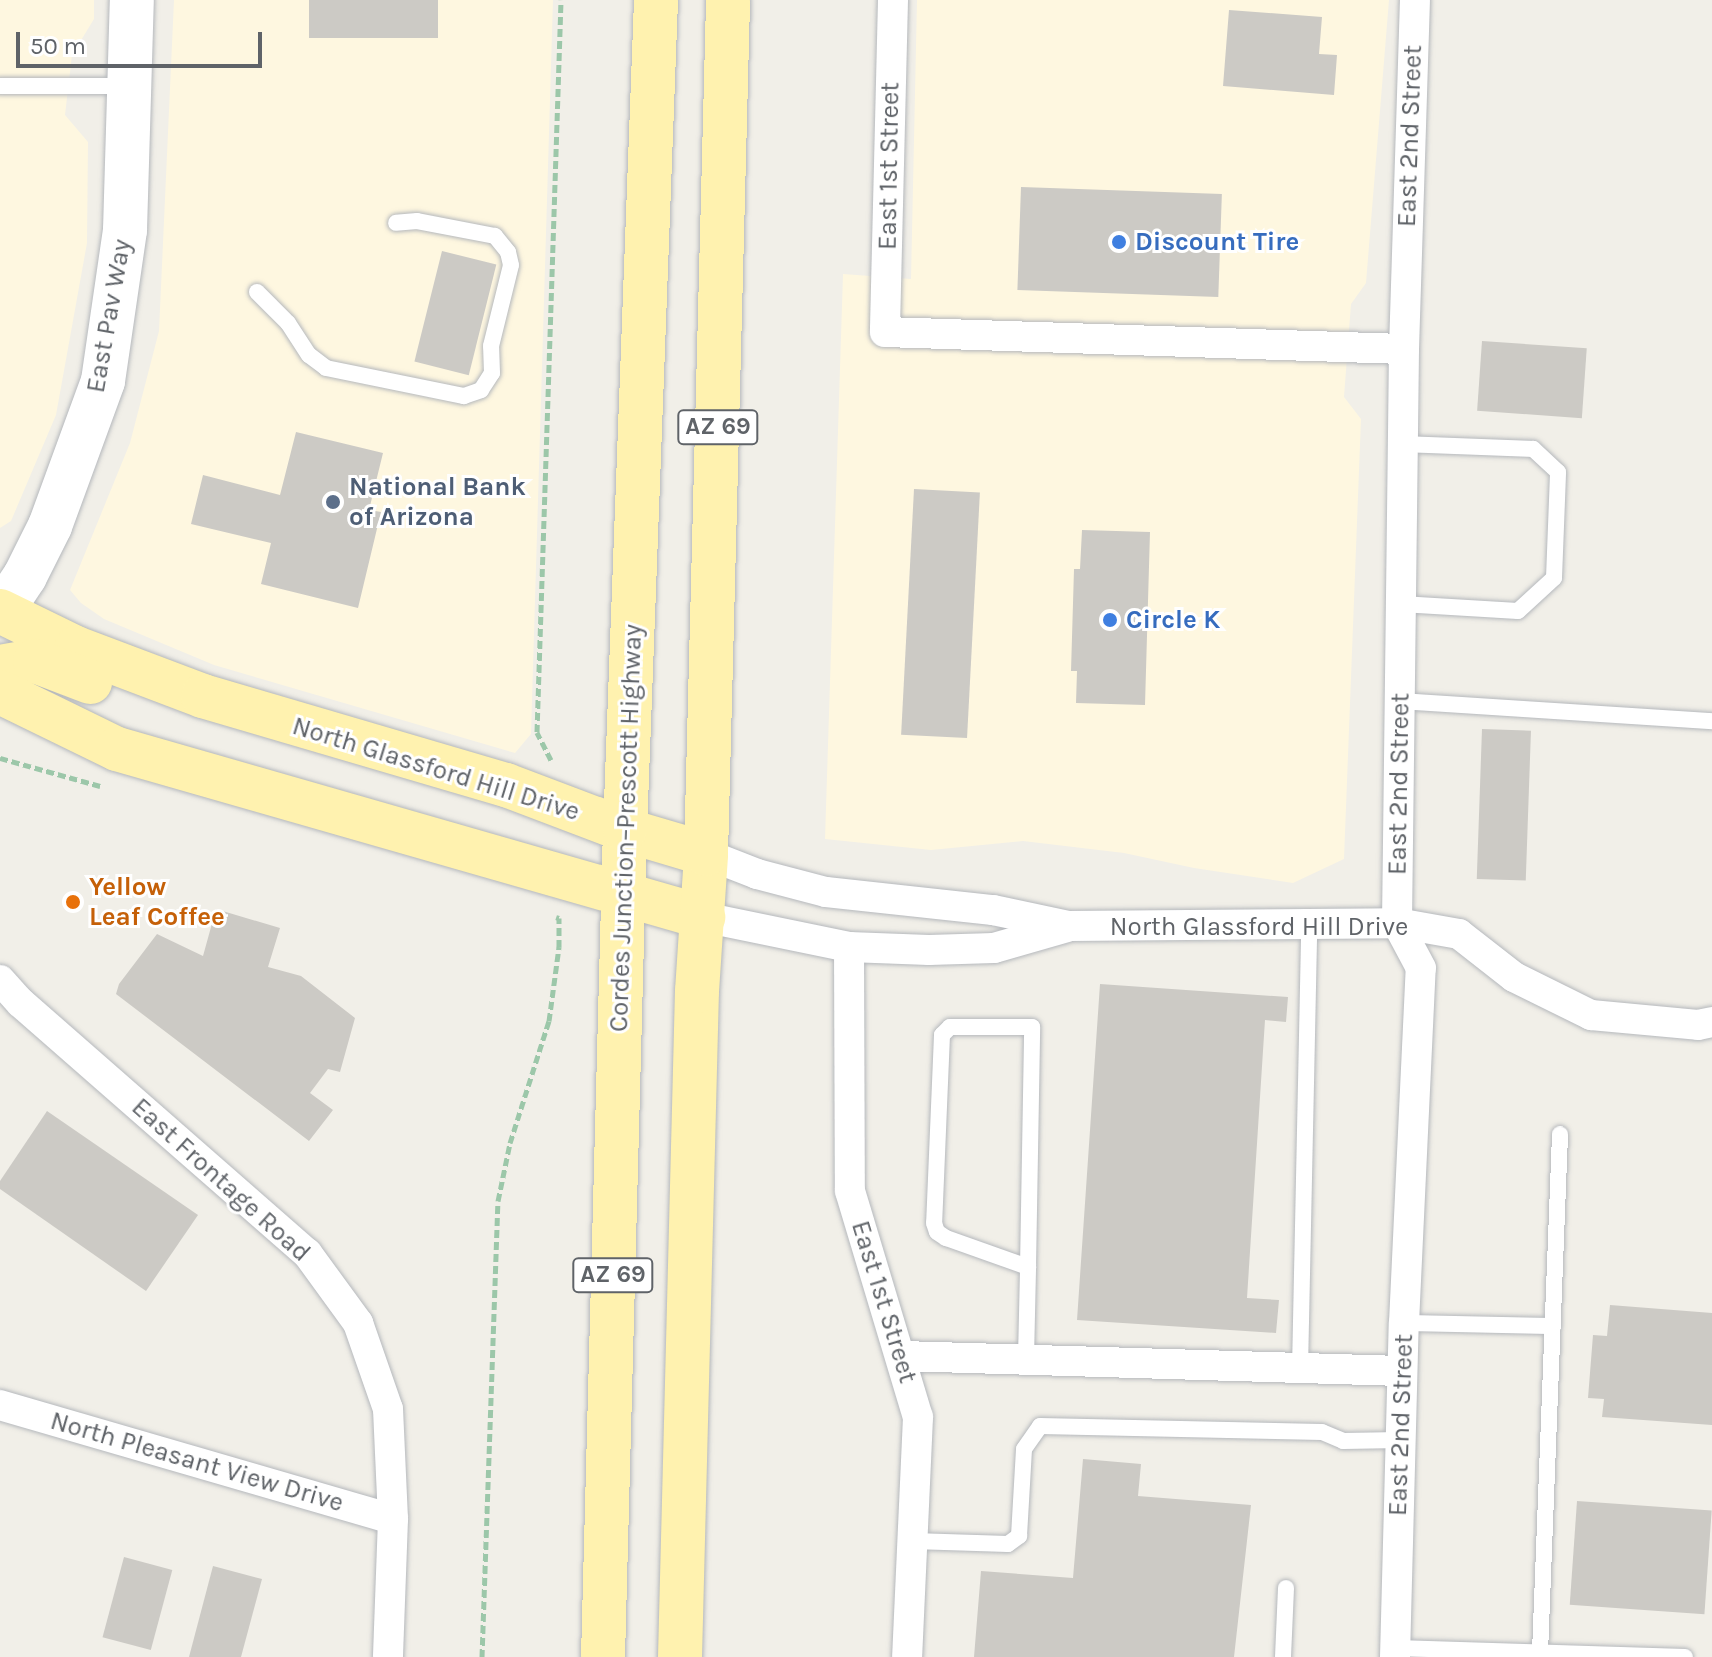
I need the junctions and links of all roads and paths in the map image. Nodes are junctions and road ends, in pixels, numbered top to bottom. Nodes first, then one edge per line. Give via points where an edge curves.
1 (132, 0) edge
2 (561, 0) edge
3 (656, 0) edge
4 (728, 0) edge
5 (756, 0) edge
6 (893, 0) edge
7 (1415, 0) edge
8 (129, 85) junction
9 (0, 86) edge
10 (721, 206) junction
11 (396, 223) dead end
12 (257, 292) dead end
13 (1404, 349) junction
14 (1403, 444) junction
15 (1401, 604) junction
16 (0, 611) edge
17 (0, 667) edge
18 (0, 692) edge
19 (203, 696) junction
20 (1400, 701) junction
21 (1712, 721) edge
22 (552, 761) dead end
23 (625, 830) junction
24 (706, 854) junction
25 (623, 892) junction
26 (703, 917) junction
27 (559, 918) dead end
28 (1397, 923) junction
29 (1309, 924) junction
30 (1069, 926) junction
31 (849, 947) junction
32 (0, 980) edge
33 (1712, 1022) edge
34 (1560, 1134) dead end
35 (1028, 1267) junction
36 (1404, 1323) junction
37 (1553, 1326) junction
38 (902, 1356) junction
39 (1026, 1358) junction
40 (1300, 1369) junction
41 (1402, 1371) junction
42 (0, 1405) edge
43 (1400, 1440) junction
44 (393, 1519) junction
45 (913, 1541) junction
46 (1286, 1588) dead end
47 (1395, 1652) edge
48 (1540, 1653) junction
49 (388, 1657) edge
50 (482, 1657) edge
51 (603, 1657) edge
52 (680, 1657) edge
53 (907, 1657) edge
54 (1283, 1657) edge
55 (1685, 1657) edge

1 - 8 street, East Pav Way
2 - 22 path via 537,732
3 - 23 main road, Cordes Junction–Prescott Highway / AZ 69
4 - 10 main road, AZ 69
5 - 10 main road via 755,68
6 - 13 street, East 1st Street via 885,332
7 - 13 street, East 2nd Street
8 - 9 lane
8 - 16 street, East Pav Way via 125,230 103,381 50,526
10 - 24 main road, AZ 69
11 - 12 lane via 417,221 495,236 508,252 511,265 491,346 492,373 481,390 464,396 326,368
13 - 14 street, East 2nd Street
14 - 15 street, East 2nd Street
14 - 15 lane via 1533,449 1558,472 1554,578 1518,611
15 - 20 street, East 2nd Street
16 - 19 main road, North Glassford Hill Drive via 76,648
17 - 19 main road via 35,661 146,706
18 - 25 main road, North Glassford Hill Drive via 117,749
19 - 23 main road, North Glassford Hill Drive via 506,785
20 - 21 lane
20 - 28 street, East 2nd Street
23 - 24 main road, North Glassford Hill Drive
23 - 25 main road, Cordes Junction–Prescott Highway / AZ 69
24 - 26 main road, AZ 69
24 - 30 street, North Glassford Hill Drive via 826,892 993,910
25 - 26 main road, North Glassford Hill Drive
25 - 51 main road, Cordes Junction–Prescott Highway / AZ 69
26 - 31 street, North Glassford Hill Drive
26 - 52 main road, AZ 69
27 - 50 path via 549,1021 510,1143 498,1201
28 - 29 street, North Glassford Hill Drive
28 - 33 street, North Glassford Hill Drive via 1459,934 1514,977 1591,1015
28 - 36 street, East 2nd Street via 1421,968
29 - 30 street, North Glassford Hill Drive
29 - 40 lane
30 - 31 street, North Glassford Hill Drive via 994,948
31 - 38 street, East 1st Street via 850,1191
32 - 44 street, East Frontage Road via 307,1253 358,1323 388,1409
34 - 37 lane
35 - 35 lane via 946,1238 934,1223 942,1035 950,1027 1032,1027
35 - 39 lane
36 - 37 lane
36 - 41 street, East 2nd Street
37 - 48 lane
38 - 39 street
38 - 45 street, East 1st Street via 918,1417
39 - 40 street
40 - 41 street
41 - 43 street, East 2nd Street
42 - 44 street, North Pleasant View Drive
43 - 45 lane via 1343,1441 1322,1432 1040,1426 1024,1449 1019,1536 1008,1544
43 - 47 street, East 2nd Street
44 - 49 street, East Frontage Road
45 - 53 street, East 1st Street
46 - 54 lane
47 - 48 lane
48 - 55 lane

